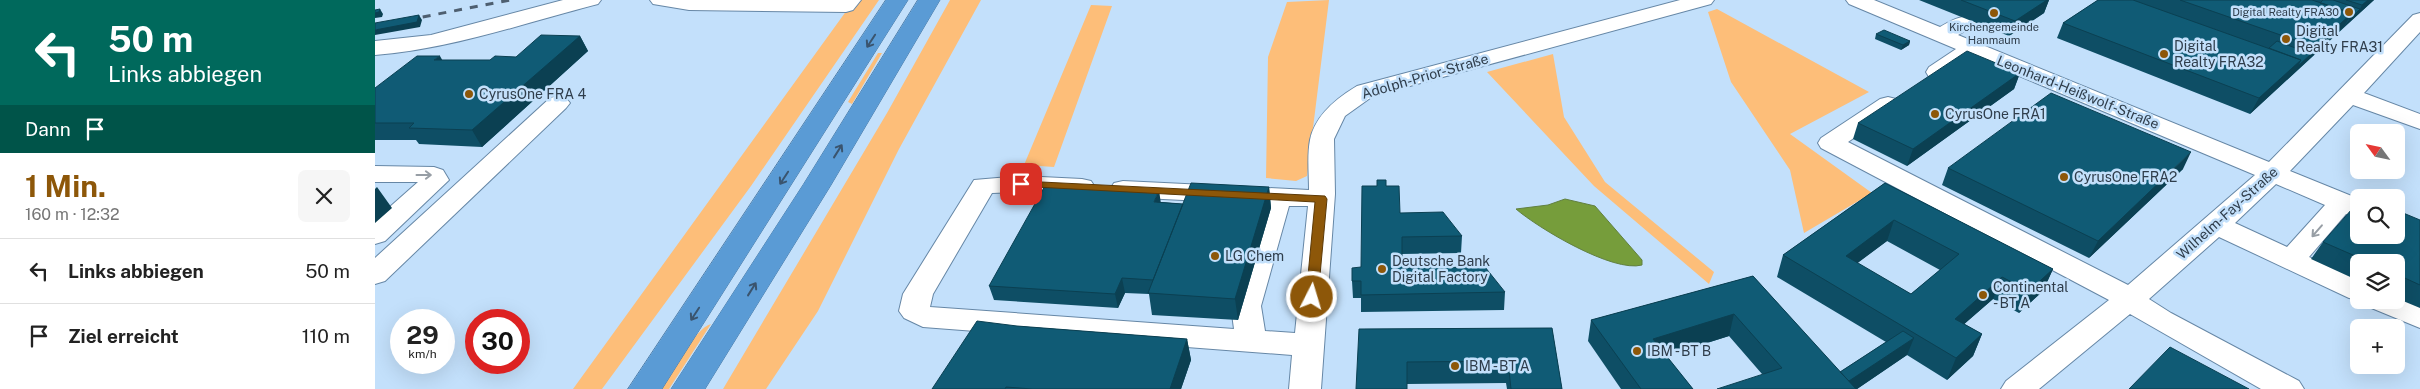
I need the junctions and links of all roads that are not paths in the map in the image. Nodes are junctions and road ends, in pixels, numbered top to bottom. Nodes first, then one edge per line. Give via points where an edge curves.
1 (591, 0) edge
2 (660, 0) edge
3 (851, 0) edge
4 (897, 0) edge
5 (929, 0) edge
6 (1703, 0) edge
7 (1874, 3) edge
8 (2420, 19) edge
9 (1967, 22) dead end
10 (1941, 35) junction
11 (375, 48) edge
12 (1972, 48) junction
13 (2349, 96) junction
14 (558, 103) dead end
15 (2420, 122) edge
16 (2273, 172) junction
17 (375, 174) edge
18 (1278, 197) junction
19 (1321, 199) junction
20 (2350, 206) edge
21 (2350, 207) edge
22 (2214, 224) junction
23 (375, 235) edge
24 (2291, 260) junction
25 (375, 274) edge
26 (2350, 287) edge
27 (2127, 300) junction
28 (2400, 309) edge
29 (2420, 318) edge
30 (1251, 340) junction
31 (1308, 345) junction
32 (645, 389) edge
33 (688, 389) edge
34 (1305, 389) edge
35 (2017, 389) edge
36 (2288, 389) edge

1 - 11 street via 418,45
2 - 3 street via 689,4 838,6 846,6
4 -> 32 highway
33 -> 5 highway
6 - 19 street, Adolph-Prior-Straße via 1365,91 1335,113 1322,140
7 - 10 street, Leonhard-Heißwolf-Straße
8 - 13 street, Wilhelm-Fay-Straße
9 - 10 street
10 - 12 street, Leonhard-Heißwolf-Straße
12 - 16 street, Leonhard-Heißwolf-Straße
12 - 27 street via 1830,143 2105,284
13 - 15 street
13 - 16 street, Wilhelm-Fay-Straße
14 - 25 street
16 - 20 street, Leonhard-Heißwolf-Straße
16 - 22 street, Wilhelm-Fay-Straße
17 -> 23 street via 434,175 436,180
18 - 19 street
18 - 30 street via 1247,306
18 - 30 street via 1021,184 983,186 918,294 914,311 923,317
19 - 31 street, Adolph-Prior-Straße
21 -> 24 street
22 - 24 street
22 - 27 street, Wilhelm-Fay-Straße
24 - 26 street
27 - 35 street, Wilhelm-Fay-Straße
27 - 36 street
28 - 29 street
30 - 31 street
31 - 34 street, Adolph-Prior-Straße

